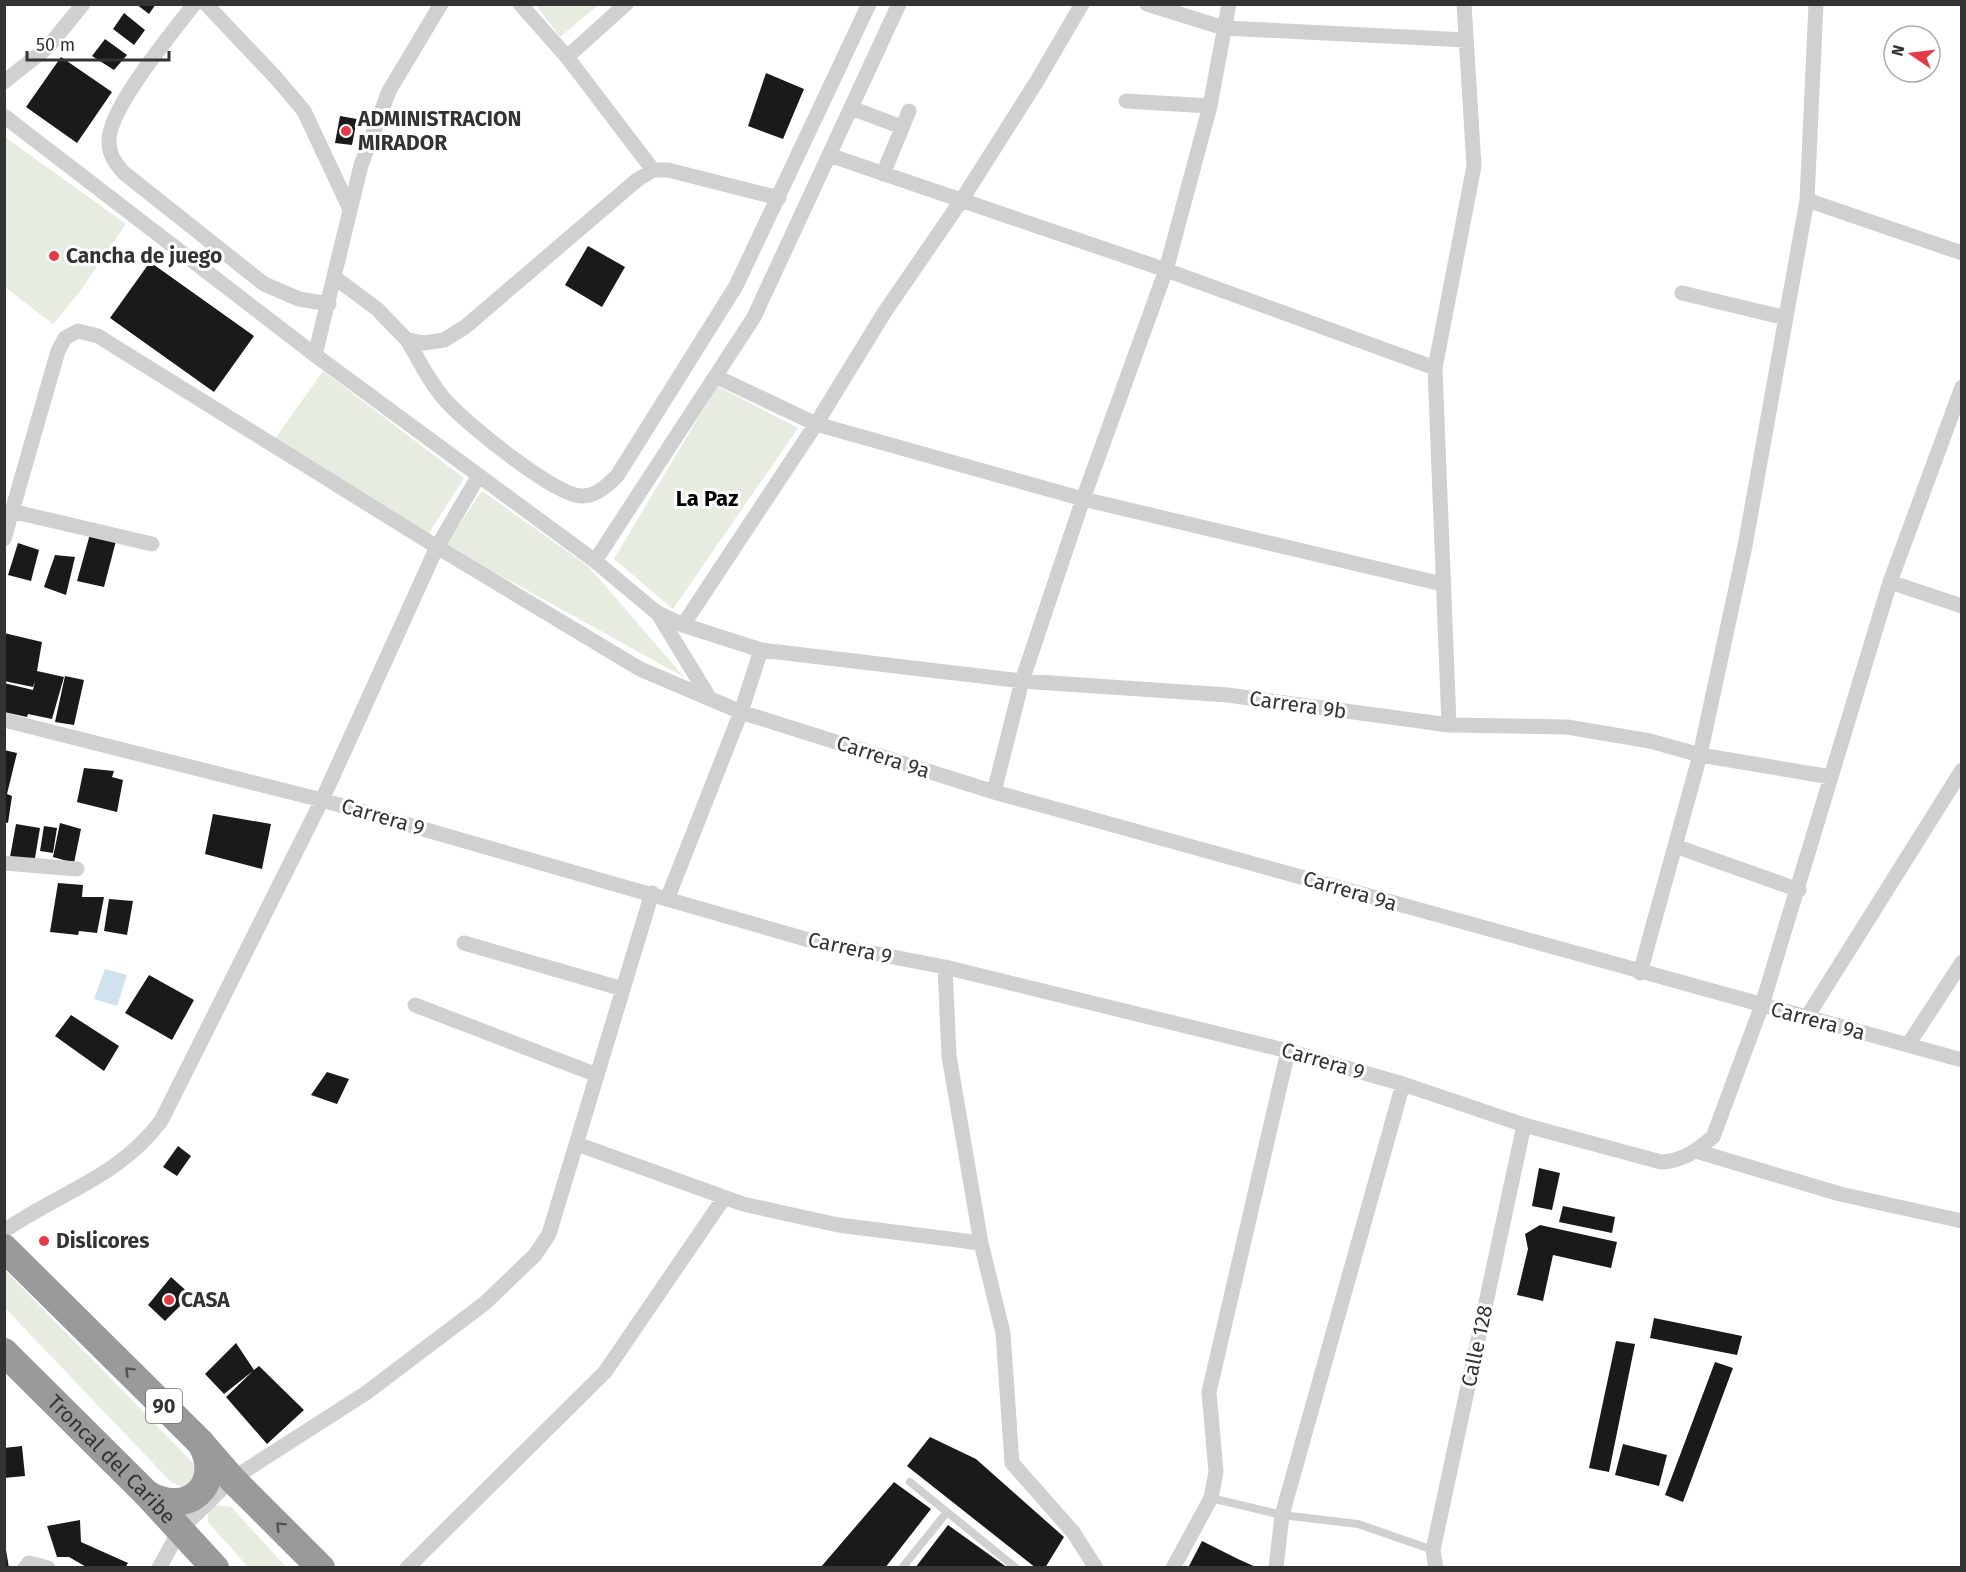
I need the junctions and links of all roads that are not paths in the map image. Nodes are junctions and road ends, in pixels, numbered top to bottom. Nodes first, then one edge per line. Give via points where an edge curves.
1 (83, 4) edge
2 (194, 4) edge
3 (206, 4) edge
4 (520, 4) edge
5 (626, 4) edge
6 (869, 4) edge
7 (898, 4) edge
8 (1082, 4) edge
9 (1147, 4) edge
10 (1229, 4) edge
11 (1464, 4) edge
12 (1816, 4) edge
13 (436, 6) edge
14 (1224, 28) junction
15 (1466, 40) junction
16 (567, 57) junction
17 (4, 82) edge
18 (1126, 101) dead end
19 (1210, 106) junction
20 (851, 108) junction
21 (909, 111) dead end
22 (4, 116) edge
23 (902, 127) junction
24 (829, 155) junction
25 (653, 170) junction
26 (883, 174) junction
27 (779, 198) junction
28 (1807, 200) junction
29 (961, 201) junction
30 (349, 207) junction
31 (1962, 253) edge
32 (1166, 270) junction
33 (334, 277) junction
34 (1682, 293) dead end
35 (329, 304) junction
36 (1786, 318) junction
37 (407, 340) junction
38 (315, 355) junction
39 (1435, 368) junction
40 (717, 377) junction
41 (1962, 387) edge
42 (816, 424) junction
43 (478, 477) junction
44 (1083, 499) junction
45 (11, 511) junction
46 (4, 539) edge
47 (152, 544) dead end
48 (437, 547) junction
49 (595, 561) junction
50 (1890, 582) junction
51 (1442, 584) junction
52 (1962, 606) edge
53 (656, 612) junction
54 (683, 625) junction
55 (761, 650) junction
56 (1022, 681) junction
57 (710, 699) junction
58 (741, 712) junction
59 (4, 720) edge
60 (1449, 725) junction
61 (1700, 755) junction
62 (1960, 773) edge
63 (1831, 777) junction
64 (994, 792) junction
65 (322, 800) junction
66 (1675, 846) junction
67 (4, 863) edge
68 (77, 869) dead end
69 (1799, 890) junction
70 (652, 893) junction
71 (668, 897) junction
72 (464, 943) dead end
73 (1962, 962) edge
74 (945, 967) junction
75 (1640, 973) junction
76 (623, 989) junction
77 (415, 1005) dead end
78 (1762, 1005) junction
79 (1807, 1017) junction
80 (1908, 1045) junction
81 (1288, 1051) junction
82 (1962, 1060) edge
83 (597, 1075) junction
84 (1403, 1084) junction
85 (1524, 1125) junction
86 (577, 1144) junction
87 (1696, 1151) junction
88 (724, 1198) junction
89 (1962, 1221) edge
90 (4, 1231) edge
91 (981, 1243) junction
92 (4, 1248) edge
93 (4, 1352) edge
94 (200, 1441) junction
95 (232, 1479) junction
96 (910, 1482) dead end
97 (147, 1494) junction
98 (1211, 1498) junction
99 (947, 1512) junction
100 (1282, 1515) junction
101 (180, 1530) junction
102 (1433, 1550) junction
103 (1098, 1566) edge
104 (25, 1568) edge
105 (48, 1568) edge
106 (159, 1568) edge
107 (215, 1568) edge
108 (321, 1568) edge
109 (407, 1568) edge
110 (902, 1568) edge
111 (1016, 1568) edge
112 (1173, 1568) edge
113 (1275, 1568) edge
114 (1436, 1568) edge

1 - 17 street via 48,47
2 - 35 street via 131,90 111,125 111,158 124,173 264,284 299,299
3 - 30 street via 304,111
4 - 16 street
5 - 16 street
6 - 27 street
7 - 20 street
8 - 29 street
9 - 14 street
10 - 14 street
11 - 15 street
12 - 28 street
13 - 30 street via 389,92
14 - 15 street
14 - 19 street
15 - 39 street via 1474,166
16 - 25 street
18 - 19 street
19 - 32 street
20 - 23 street
20 - 24 street
21 - 23 street
22 - 38 street
23 - 26 street
24 - 26 street
24 - 40 street via 754,317
25 - 27 street via 668,170
25 - 37 street via 465,327 444,340
26 - 29 street
27 - 37 street via 736,286 617,476 598,493 581,496 558,490 476,429 445,401
28 - 31 street
28 - 36 street
29 - 32 street
29 - 42 street via 884,313
30 - 33 street
32 - 39 street
32 - 44 street
33 - 35 street
33 - 37 street via 377,309
34 - 36 street
35 - 38 street
36 - 61 street via 1745,546
38 - 43 street
39 - 51 street
40 - 42 street
40 - 49 street
41 - 50 street
42 - 44 street
42 - 54 street
43 - 48 street
43 - 49 street
44 - 51 street
44 - 56 street
45 - 46 street
45 - 47 street
45 - 48 street, Carrera 9a via 58,351 65,338 78,331 98,336
48 - 57 street, Carrera 9a via 640,669
48 - 65 street
49 - 53 street
50 - 52 street
50 - 63 street
51 - 60 street
53 - 54 street, Carrera 9b
53 - 57 street
54 - 55 street, Carrera 9b
55 - 56 street, Carrera 9b
55 - 58 street
56 - 60 street, Carrera 9b via 1228,695
56 - 64 street
57 - 58 street, Carrera 9a
58 - 64 street, Carrera 9a
58 - 71 street
59 - 65 street, Carrera 9
60 - 61 street, Carrera 9b via 1567,727 1650,741
61 - 63 street, Carrera 9b
61 - 66 street
62 - 79 street
63 - 69 street
64 - 75 street, Carrera 9a
65 - 70 street, Carrera 9
65 - 90 street via 161,1121 143,1145 115,1167
66 - 69 street
66 - 75 street
67 - 68 street
69 - 78 street
70 - 71 street, Carrera 9
70 - 76 street
71 - 74 street, Carrera 9 via 816,942
72 - 76 street
73 - 80 street
74 - 81 street, Carrera 9
74 - 91 street via 949,1056
75 - 78 street, Carrera 9a
76 - 83 street
77 - 83 street
78 - 79 street, Carrera 9a
78 - 87 street via 1713,1137
79 - 80 street, Carrera 9a
80 - 82 street, Carrera 9a
81 - 84 street, Carrera 9
81 - 98 street via 1209,1392 1216,1472
83 - 86 street
84 - 85 street, Carrera 9
84 - 100 street
85 - 87 street, Carrera 9 via 1660,1162 1677,1161
85 - 102 street, Calle 128
86 - 88 street
86 - 95 street via 549,1234 535,1255 485,1303 366,1393
87 - 89 street via 1840,1194
88 - 91 street via 838,1225
88 - 109 street via 604,1372
91 - 103 street via 1003,1333 1012,1463
94 -> 92 highway, 90
93 - 97 highway, Troncal del Caribe
94 - 95 highway, 90
94 - 97 highway via 208,1455 209,1472 204,1487 193,1498 177,1504 161,1503
95 - 101 street
108 -> 95 highway, 90
96 - 99 lane
97 - 101 highway, Troncal del Caribe
98 - 100 lane
98 - 112 street
99 - 110 lane
99 - 111 lane
100 - 102 lane via 1358,1524
100 - 113 street
101 - 106 street
101 - 107 highway, Troncal del Caribe
102 - 114 street, Calle 128
104 - 105 street via 29,1563

